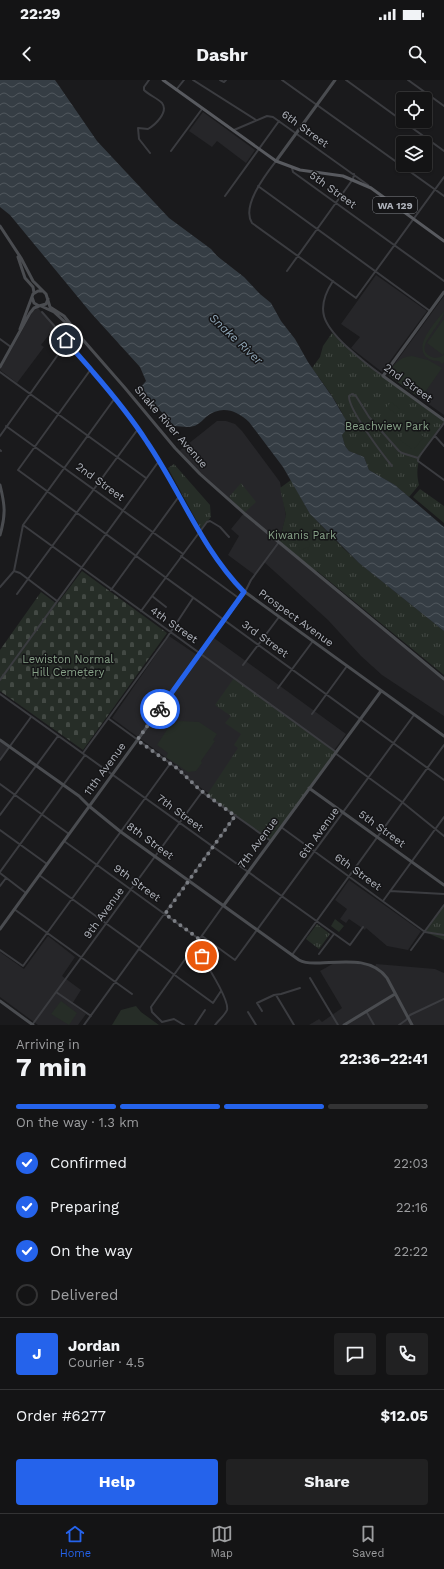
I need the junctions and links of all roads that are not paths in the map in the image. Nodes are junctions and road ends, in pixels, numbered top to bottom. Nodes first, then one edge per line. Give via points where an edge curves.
1 (149, 80) edge
2 (163, 80) edge
3 (184, 80) edge
4 (193, 80) edge
5 (220, 80) edge
6 (226, 80) edge
7 (282, 80) edge
8 (335, 80) edge
9 (346, 80) edge
10 (408, 80) edge
11 (176, 90) junction
12 (317, 104) junction
13 (444, 106) edge
14 (202, 109) junction
15 (256, 120) junction
16 (279, 121) junction
17 (232, 131) junction
18 (296, 133) junction
19 (259, 150) junction
20 (171, 151) dead end
21 (444, 151) edge
22 (150, 153) dead end
23 (276, 161) junction
24 (292, 168) junction
25 (344, 168) junction
26 (354, 174) junction
27 (343, 176) junction
28 (444, 177) edge
29 (352, 179) junction
30 (258, 186) junction
31 (371, 188) junction
32 (435, 189) junction
33 (225, 196) dead end
34 (444, 196) edge
35 (336, 203) junction
36 (414, 219) junction
37 (0, 226) edge
38 (316, 229) junction
39 (444, 241) edge
40 (394, 245) junction
41 (15, 250) junction
42 (297, 255) junction
43 (287, 271) dead end
44 (375, 272) junction
45 (333, 281) junction
46 (444, 281) edge
47 (44, 292) junction
48 (444, 292) edge
49 (33, 296) junction
50 (48, 299) junction
51 (40, 306) junction
52 (430, 311) junction
53 (42, 312) dead end
54 (77, 333) junction
55 (18, 335) junction
56 (0, 339) edge
57 (67, 342) junction
58 (11, 347) junction
59 (0, 367) edge
60 (91, 369) junction
61 (0, 372) edge
62 (383, 376) junction
63 (30, 393) junction
64 (115, 398) junction
65 (58, 414) junction
66 (444, 421) edge
67 (6, 426) junction
68 (138, 429) junction
69 (0, 436) edge
70 (87, 436) junction
71 (434, 436) junction
72 (35, 446) junction
73 (444, 446) edge
74 (117, 457) junction
75 (418, 458) junction
76 (159, 461) junction
77 (392, 466) dead end
78 (64, 467) junction
79 (146, 478) junction
80 (444, 480) edge
81 (0, 485) edge
82 (94, 489) junction
83 (47, 491) junction
84 (180, 495) junction
85 (123, 510) junction
86 (76, 513) junction
87 (23, 525) junction
88 (153, 532) junction
89 (199, 532) junction
90 (106, 534) junction
91 (0, 535) edge
92 (229, 537) dead end
93 (279, 542) junction
94 (52, 547) junction
95 (182, 555) junction
96 (136, 556) junction
97 (81, 568) junction
98 (14, 571) junction
99 (165, 578) junction
100 (28, 579) junction
101 (0, 587) edge
102 (111, 590) junction
103 (244, 592) junction
104 (17, 594) dead end
105 (152, 596) junction
106 (193, 598) junction
107 (240, 599) junction
108 (57, 602) junction
109 (166, 607) dead end
110 (141, 611) junction
111 (279, 617) junction
112 (224, 620) junction
113 (169, 632) junction
114 (313, 641) junction
115 (258, 644) junction
116 (200, 654) junction
117 (243, 665) dead end
118 (346, 666) junction
119 (292, 669) junction
120 (444, 679) edge
121 (0, 680) edge
122 (278, 688) dead end
123 (380, 691) junction
124 (0, 694) edge
125 (326, 694) junction
126 (312, 714) dead end
127 (414, 715) junction
128 (31, 717) junction
129 (109, 719) junction
130 (360, 719) junction
131 (58, 736) junction
132 (444, 736) edge
133 (0, 740) edge
134 (137, 740) junction
135 (393, 743) junction
136 (444, 745) edge
137 (10, 746) junction
138 (335, 752) junction
139 (84, 754) junction
140 (0, 760) edge
141 (170, 764) junction
142 (37, 765) junction
143 (427, 768) junction
144 (113, 774) junction
145 (369, 777) junction
146 (444, 780) edge
147 (0, 784) edge
148 (64, 784) junction
149 (309, 788) junction
150 (202, 792) junction
151 (15, 795) junction
152 (146, 798) junction
153 (402, 802) junction
154 (89, 806) junction
155 (343, 812) junction
156 (42, 814) junction
157 (0, 816) edge
158 (235, 816) junction
159 (444, 817) edge
160 (179, 822) junction
161 (281, 827) junction
162 (435, 829) junction
163 (0, 830) edge
164 (121, 832) junction
165 (69, 834) junction
166 (444, 836) edge
167 (377, 837) junction
168 (64, 841) junction
169 (270, 841) junction
170 (20, 844) junction
171 (213, 847) junction
172 (315, 852) junction
173 (155, 856) junction
174 (411, 862) junction
175 (47, 864) junction
176 (97, 865) junction
177 (248, 872) junction
178 (0, 873) edge
179 (39, 875) junction
180 (349, 877) junction
181 (6, 878) junction
182 (189, 880) junction
183 (444, 885) edge
184 (0, 886) edge
185 (131, 889) junction
186 (390, 891) junction
187 (26, 893) junction
188 (444, 894) edge
189 (282, 896) junction
190 (72, 899) junction
191 (383, 901) junction
192 (224, 905) junction
193 (444, 905) edge
194 (14, 909) junction
195 (165, 914) junction
196 (317, 921) junction
197 (106, 924) junction
198 (363, 927) dead end
199 (0, 929) edge
200 (258, 929) junction
201 (425, 932) junction
202 (48, 933) junction
203 (334, 934) junction
204 (444, 935) edge
205 (202, 936) junction
206 (199, 939) junction
207 (194, 945) junction
208 (140, 948) junction
209 (0, 950) edge
210 (411, 950) dead end
211 (319, 954) dead end
212 (292, 955) junction
213 (81, 958) junction
214 (174, 974) junction
215 (310, 978) dead end
216 (115, 982) junction
217 (300, 988) dead end
218 (221, 991) junction
219 (56, 992) junction
220 (132, 994) dead end
221 (395, 994) junction
222 (276, 995) junction
223 (444, 999) edge
224 (0, 1002) edge
225 (205, 1010) dead end
226 (262, 1011) dead end
227 (366, 1011) junction
228 (248, 1012) dead end
229 (91, 1016) junction
230 (408, 1018) junction
231 (32, 1025) edge
232 (84, 1025) edge
233 (184, 1025) edge
234 (195, 1025) edge
235 (215, 1025) edge
236 (256, 1025) edge
237 (294, 1025) edge
238 (338, 1025) edge
239 (344, 1025) edge
240 (374, 1025) edge
241 (399, 1025) edge
242 (412, 1025) edge

1 - 22 street via 144,90 162,103 163,110 159,120 151,128 138,128 139,139
2 - 11 main road, WA 129
3 - 11 street
4 - 15 street
5 - 6 street
7 - 12 street
8 - 12 main road
9 - 21 street
10 - 13 street
11 - 14 main road, WA 129
12 - 18 main road
12 - 32 street
14 - 17 main road, WA 129
14 - 20 street
15 - 16 street, 6th Street via 270,116
15 - 17 street, 6th Street
16 - 18 street, 6th Street
16 - 19 street
17 - 19 main road, WA 129
18 - 23 main road
18 - 25 street, 6th Street
19 - 23 main road, WA 129
19 - 33 street
23 - 24 main road, WA 129
23 - 30 street
24 - 27 main road, WA 129
24 - 35 street, 5th Street via 293,172
25 - 26 street, 6th Street
25 - 27 street
26 - 29 street
26 - 31 street, 6th Street
27 - 29 main road, 6th Street / WA 129
28 - 32 street
29 - 31 main road, 6th Street / WA 129
29 - 35 street
30 - 38 street
30 - 42 street via 249,215 252,223
31 - 36 main road, 6th Street / WA 129
32 - 34 street
32 - 36 street
35 - 38 street
35 - 40 street, 5th Street
36 - 39 main road, 6th Street / WA 129
36 - 40 street
37 - 41 main road
38 - 42 street
38 - 44 street
40 - 44 street
40 - 46 street, 5th Street
41 - 47 main road via 33,281
41 - 49 main road via 25,278 34,290
42 - 43 street
42 - 45 street
44 - 45 street via 356,298
44 - 52 street
45 - 62 street, 2nd Street via 323,303 323,312 329,328 350,350
47 - 49 main road via 38,291
47 - 50 main road
48 - 52 main road
49 - 51 main road via 34,303
49 - 55 main road
50 - 51 main road via 46,304
50 - 54 main road, Snake River Avenue via 50,307 64,316
51 - 54 main road, Snake River Avenue via 54,312
51 - 55 main road via 30,313
52 - 62 main road
53 - 57 street, Prospect Avenue
54 - 93 main road, Snake River Avenue via 190,465
55 - 58 main road
56 - 58 street
57 - 60 street, Prospect Avenue
57 - 63 street
58 - 59 main road
60 - 64 street, Prospect Avenue
60 - 65 street
61 - 63 street
62 - 66 main road, 2nd Street
63 - 65 street
63 - 67 street
64 - 68 street, Prospect Avenue
64 - 70 street
65 - 70 street
65 - 72 street
66 - 71 street
67 - 69 street
67 - 72 street, 2nd Street
68 - 74 street
68 - 76 street, Prospect Avenue
70 - 74 street
70 - 78 street
71 - 73 street
71 - 75 street
72 - 78 street, 2nd Street
72 - 83 street, 3rd Street via 18,470
74 - 79 street
74 - 82 street
75 - 77 street via 402,453 352,394 349,396 350,403
75 - 80 street via 418,461
76 - 79 street
76 - 84 street, Prospect Avenue
78 - 82 street, 2nd Street
78 - 83 street
79 - 85 street
81 - 91 main road via 5,512
82 - 85 street, 2nd Street
82 - 86 street
83 - 86 street, 3rd Street
83 - 87 street
84 - 88 street
84 - 89 street, Prospect Avenue
85 - 88 street, 2nd Street
85 - 90 street
86 - 90 street, 3rd Street
86 - 94 street
87 - 94 street, 4th Street
87 - 98 street
88 - 95 street, 2nd Street
88 - 96 street
89 - 92 street via 210,521 220,526
89 - 95 street
89 - 103 street, Prospect Avenue via 214,556
90 - 96 street, 3rd Street
90 - 97 street
93 - 103 street, 11th Avenue
93 - 120 main road, Snake River Avenue
94 - 97 street, 4th Street
94 - 100 street
95 - 99 street
95 - 107 street, 2nd Street
96 - 99 street, 3rd Street
96 - 102 street
97 - 102 street, 4th Street
97 - 108 street
98 - 100 street
98 - 101 street
99 - 105 street
99 - 106 street, 3rd Street
100 - 104 street
100 - 108 street
102 - 110 street, 4th Street
103 - 107 main road, 11th Avenue
103 - 111 main road, Prospect Avenue
105 - 109 street
105 - 110 street
106 - 112 street, 3rd Street
106 - 113 street
107 - 112 main road, 11th Avenue
108 - 121 street
110 - 113 street, 4th Street
111 - 114 main road, Prospect Avenue
111 - 115 street
112 - 115 street, 3rd Street
112 - 116 main road, 11th Avenue
113 - 116 street, 4th Street
113 - 129 street
114 - 118 main road, Prospect Avenue
114 - 119 street
115 - 117 street
115 - 119 street, 3rd Street
116 - 134 main road, 11th Avenue
116 - 138 street, 4th Street
118 - 123 main road, Prospect Avenue
118 - 125 street
119 - 122 street
119 - 125 street, 3rd Street
123 - 127 main road, Prospect Avenue
123 - 130 main road, 7th Avenue
124 - 128 street, 7th Street
125 - 126 street
125 - 130 street, 3rd Street
127 - 132 main road, Prospect Avenue
127 - 135 street, 6th Avenue
128 - 131 street, 7th Street
128 - 137 street
129 - 134 street
129 - 139 street
130 - 135 street, 3rd Street
130 - 138 main road, 7th Avenue
131 - 139 street, 7th Street
131 - 142 street
133 - 137 main road, 8th Street
134 - 141 street
134 - 144 main road, 11th Avenue
135 - 143 street, 3rd Street
135 - 145 street, 6th Avenue
136 - 143 street
137 - 140 street
137 - 142 main road, 8th Street
138 - 145 street, 4th Street
138 - 149 main road, 7th Avenue
139 - 144 street, 7th Street
139 - 148 street
141 - 150 street
141 - 152 street
142 - 148 main road, 8th Street
142 - 151 street
143 - 146 street, 3rd Street
143 - 153 street
144 - 152 street, 7th Street
144 - 154 main road, 11th Avenue
145 - 153 street, 4th Street
145 - 155 street, 6th Avenue
147 - 151 street
148 - 154 main road, 8th Street
148 - 156 street
149 - 155 main road, 5th Street
149 - 161 main road, 7th Avenue
150 - 158 street
150 - 160 street, 9th Avenue
151 - 156 street
151 - 157 street
152 - 160 street, 7th Street
152 - 164 street
153 - 162 street, 4th Street
153 - 167 street
154 - 164 main road, 8th Street
154 - 165 main road, 11th Avenue
155 - 167 main road, 5th Street
155 - 172 street, 6th Avenue
156 - 165 street
156 - 170 street
158 - 169 street
158 - 171 street
159 - 162 street
160 - 171 street, 7th Street
160 - 173 street, 9th Avenue
161 - 169 main road, 7th Avenue
161 - 172 street, 6th Street
162 - 166 street, 4th Street
162 - 174 street
163 - 170 street
164 - 173 main road, 8th Street
164 - 176 street
165 - 168 main road, 11th Avenue
167 - 174 main road, 5th Street
167 - 180 street
168 - 175 main road, 11th Avenue
168 - 176 street, 9th Street
169 - 177 main road, 7th Avenue
170 - 175 street
170 - 178 street
171 - 177 street, 7th Street
171 - 182 street
172 - 180 street, 6th Street
172 - 189 street, 6th Avenue
173 - 182 main road, 8th Street
173 - 185 street, 9th Avenue
174 - 183 main road, 5th Street
174 - 186 street
175 - 179 main road, 11th Avenue
176 - 185 street, 9th Street
176 - 190 street
177 - 189 street, 7th Street
177 - 192 main road, 7th Avenue
178 - 181 street
179 - 187 main road, 11th Avenue
179 - 190 street
180 - 191 street, 6th Street
180 - 196 street
181 - 184 street
181 - 187 street
182 - 192 main road, 8th Street
182 - 195 street
185 - 195 street, 9th Street
185 - 197 street, 9th Avenue
186 - 188 street
186 - 191 street
187 - 194 main road, 11th Avenue
189 - 196 street, 7th Street
189 - 200 street, 6th Avenue
190 - 197 street
190 - 202 street
191 - 201 street, 6th Street
192 - 200 main road, 8th Street
192 - 205 street, 7th Avenue
193 - 201 street
194 - 199 main road, 11th Avenue
194 - 202 street
195 - 206 street, 9th Street
195 - 208 street
196 - 203 street, 7th Street
196 - 212 street
197 - 208 street
197 - 213 street, 9th Avenue
198 - 203 street, 7th Street via 350,945
200 - 205 street, 6th Avenue via 235,960
200 - 212 main road, 8th Street
201 - 204 street
201 - 210 street
202 - 209 street via 23,966
202 - 213 street
203 - 211 street
205 - 206 street, 7th Avenue
206 - 207 street, 7th Avenue
207 - 214 street, 7th Avenue
207 - 218 street
208 - 214 street
208 - 216 street
212 - 221 main road, 8th Street via 306,963 368,964 383,973
213 - 216 street
213 - 219 street, 9th Avenue
214 - 218 street via 214,1003
214 - 233 street, 7th Avenue via 151,1007 152,1012 162,1022 174,1019
215 - 238 street
216 - 220 street
216 - 229 street
217 - 222 street
218 - 235 street via 227,1010
219 - 229 street
219 - 231 street, 9th Avenue
221 - 227 main road
221 - 230 main road
222 - 226 street via 257,1003
222 - 237 street
223 - 230 street
224 - 231 main road
225 - 234 street
227 - 239 main road
227 - 240 street
228 - 236 street
229 - 232 street
230 - 241 street
230 - 242 main road

